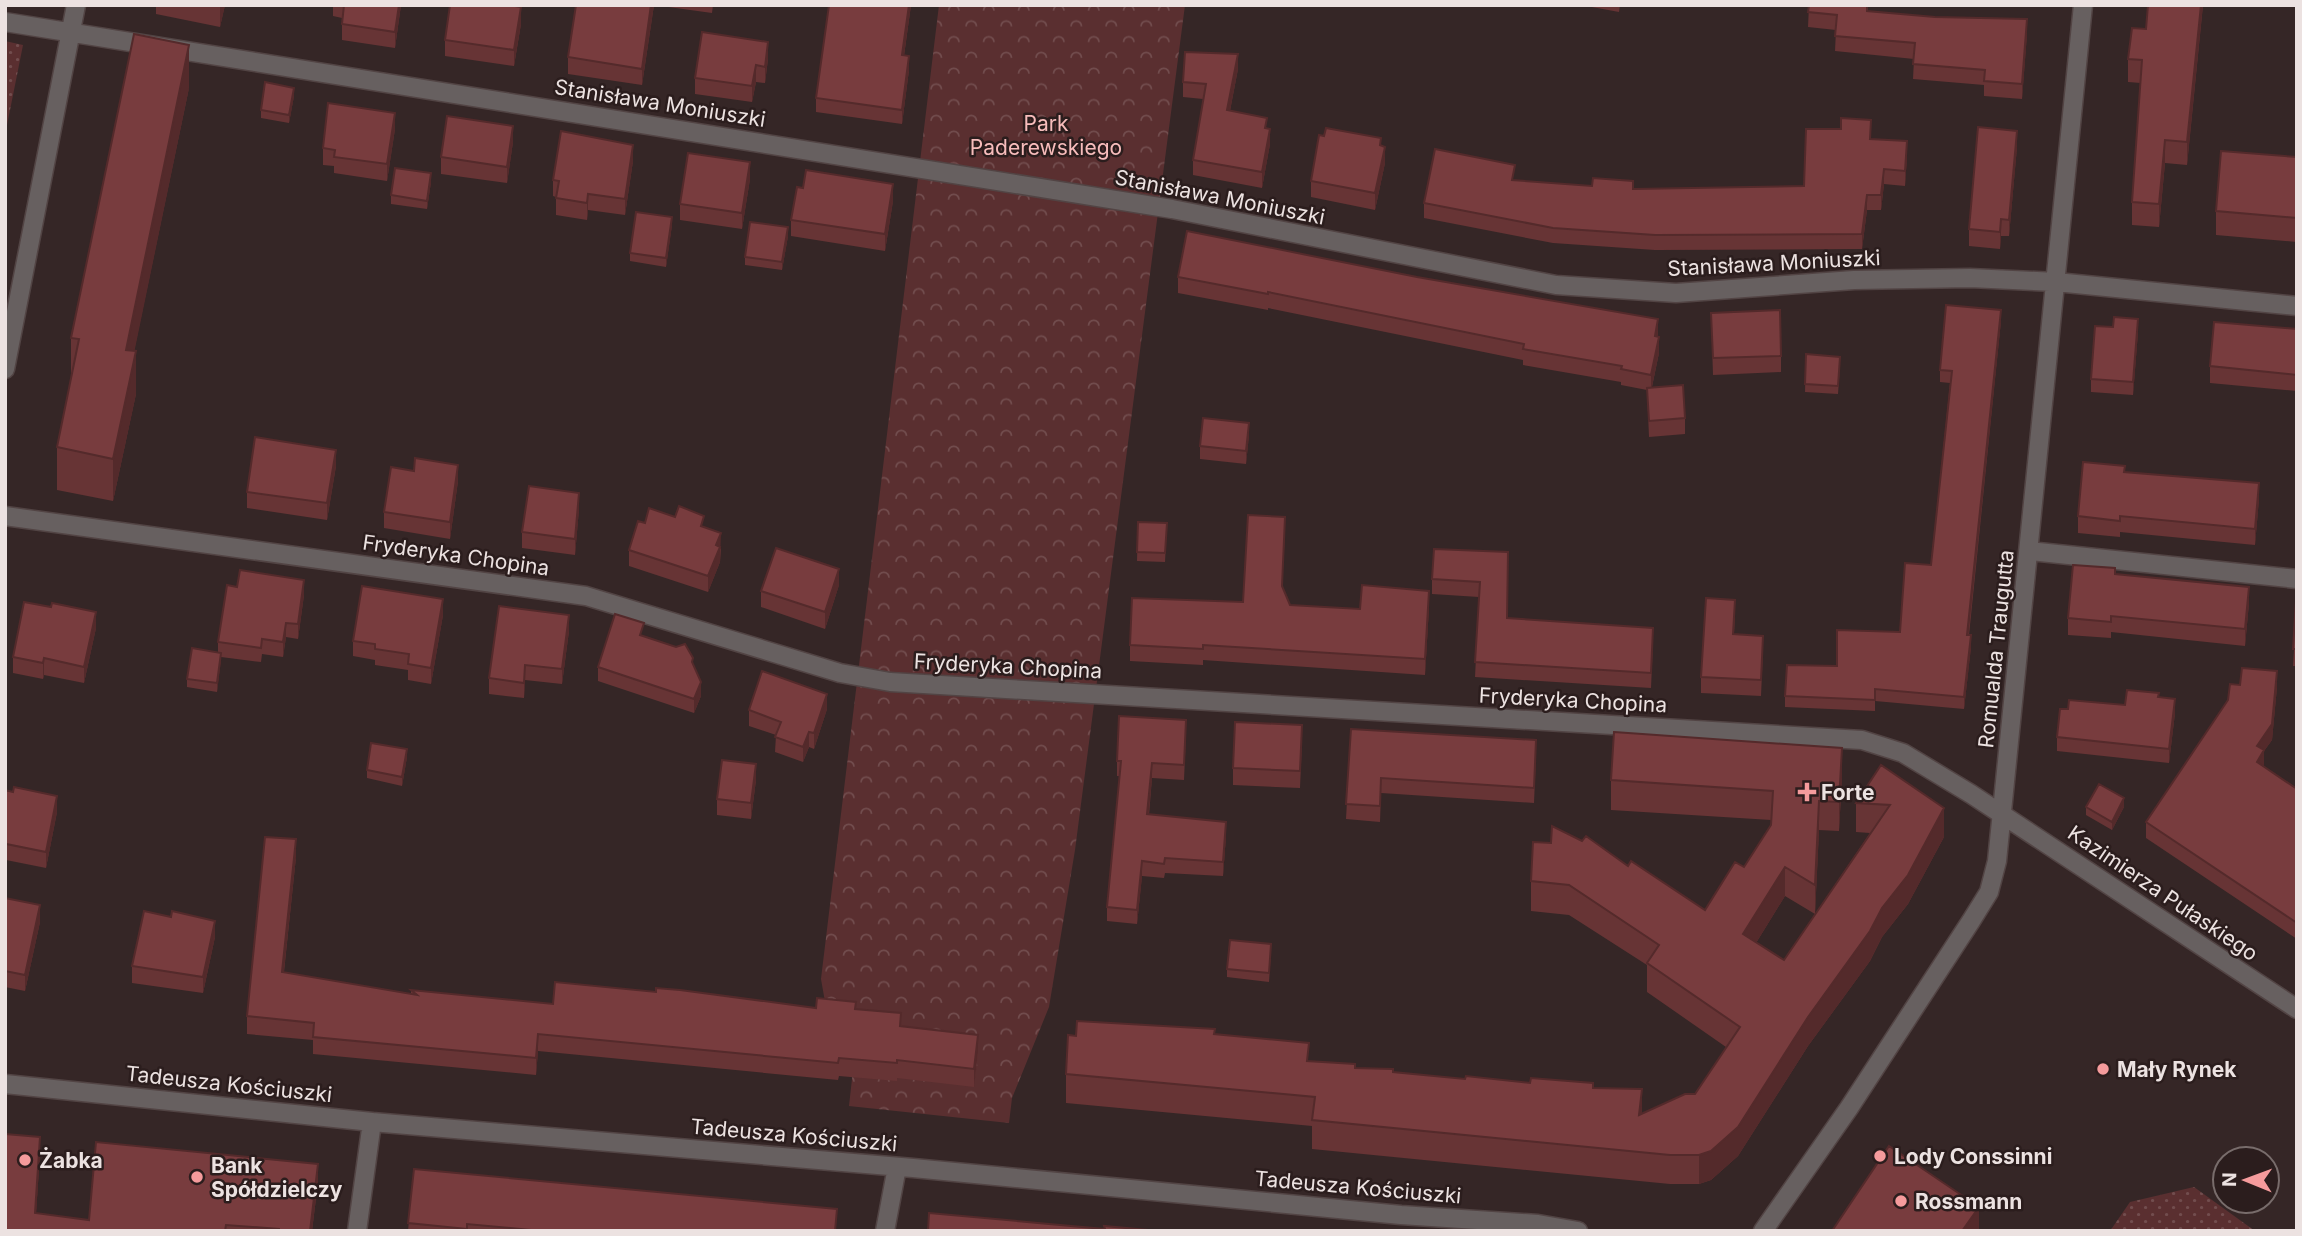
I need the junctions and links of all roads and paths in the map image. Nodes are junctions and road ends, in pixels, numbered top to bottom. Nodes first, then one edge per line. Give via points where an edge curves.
1 (76, 5) edge
2 (2083, 5) edge
3 (5, 22) edge
4 (69, 33) junction
5 (2056, 282) junction
6 (2297, 306) edge
7 (5, 369) edge
8 (5, 516) edge
9 (2030, 551) junction
10 (2297, 579) edge
11 (2004, 815) junction
12 (2297, 1009) edge
13 (5, 1084) edge
14 (372, 1122) junction
15 (897, 1167) junction
16 (1400, 1223) edge
17 (357, 1231) edge
18 (885, 1231) edge
19 (1578, 1231) edge
20 (1763, 1231) edge

1 - 4 street
2 - 5 street, Romualda Traugutta
3 - 4 street, Stanisława Moniuszki
4 - 5 street, Stanisława Moniuszki via 1172,209 1556,285 1676,293 1854,280
4 - 7 street
5 - 6 street, Stanisława Moniuszki
5 - 9 street, Romualda Traugutta
8 - 11 street, Fryderyka Chopina via 586,596 839,673 890,682 1862,740 1903,753
9 - 10 street
9 - 11 street, Romualda Traugutta
11 - 12 street, Kazimierza Pułaskiego
11 - 20 street, Romualda Traugutta via 1989,892
13 - 14 street, Tadeusza Kościuszki
14 - 15 street, Tadeusza Kościuszki
14 - 17 street
15 - 16 street, Tadeusza Kościuszki
15 - 18 street
16 - 19 street, Tadeusza Kościuszki via 1538,1224

